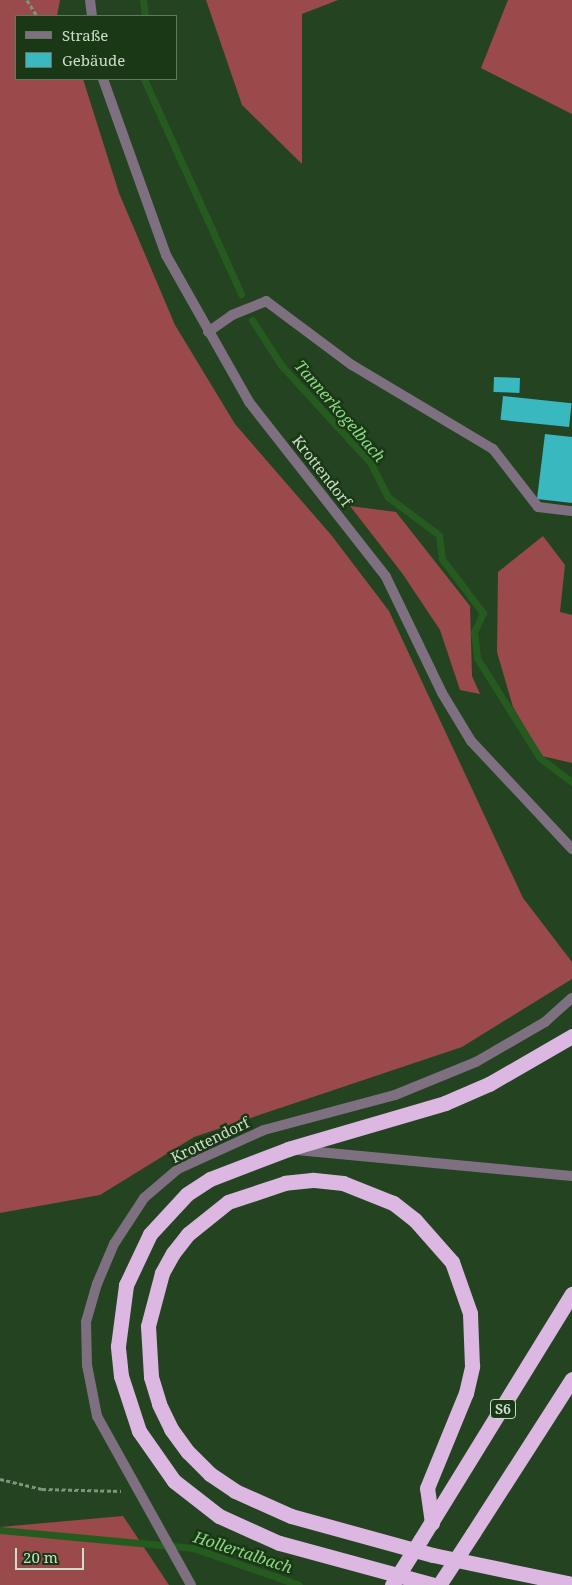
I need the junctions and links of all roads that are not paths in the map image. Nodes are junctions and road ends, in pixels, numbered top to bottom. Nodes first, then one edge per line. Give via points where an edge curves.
1 (90, 0) edge
2 (92, 15) edge
3 (103, 80) edge
4 (208, 332) junction
5 (572, 511) edge
6 (572, 849) edge
7 (572, 998) edge
8 (572, 1036) edge
9 (288, 1149) junction
10 (572, 1176) edge
11 (572, 1294) edge
12 (572, 1311) edge
13 (557, 1322) junction
14 (572, 1379) edge
15 (432, 1523) junction
16 (427, 1584) edge
17 (572, 1584) edge
18 (191, 1585) edge
19 (392, 1585) edge
20 (440, 1585) edge

1 - 2 street
3 - 4 street, Krottendorf via 166,255
4 - 5 street via 232,315 266,301 283,310 352,365 493,449 538,507
4 - 6 street, Krottendorf via 249,402 386,578 442,693 471,740
7 - 18 street, Krottendorf via 545,1022 476,1062 395,1096 264,1130 178,1169 144,1198 114,1244 86,1322 87,1365 97,1416
8 - 9 highway via 489,1084 445,1103
9 - 10 street
9 - 16 highway via 210,1179 180,1200 150,1234 136,1259 119,1316 118,1346 127,1403 157,1460 174,1481 219,1516 279,1543
11 - 13 highway, S6
12 - 13 street
13 - 15 highway, S6
14 - 20 highway, bridge
15 - 17 highway via 427,1488 451,1434 472,1366 470,1313 452,1262 416,1220 393,1203 343,1183 312,1180 285,1183 228,1202 188,1234 162,1273 148,1326 151,1377 171,1429 188,1452 210,1474 261,1504 291,1516 433,1555
15 - 19 highway, S6, bridge

